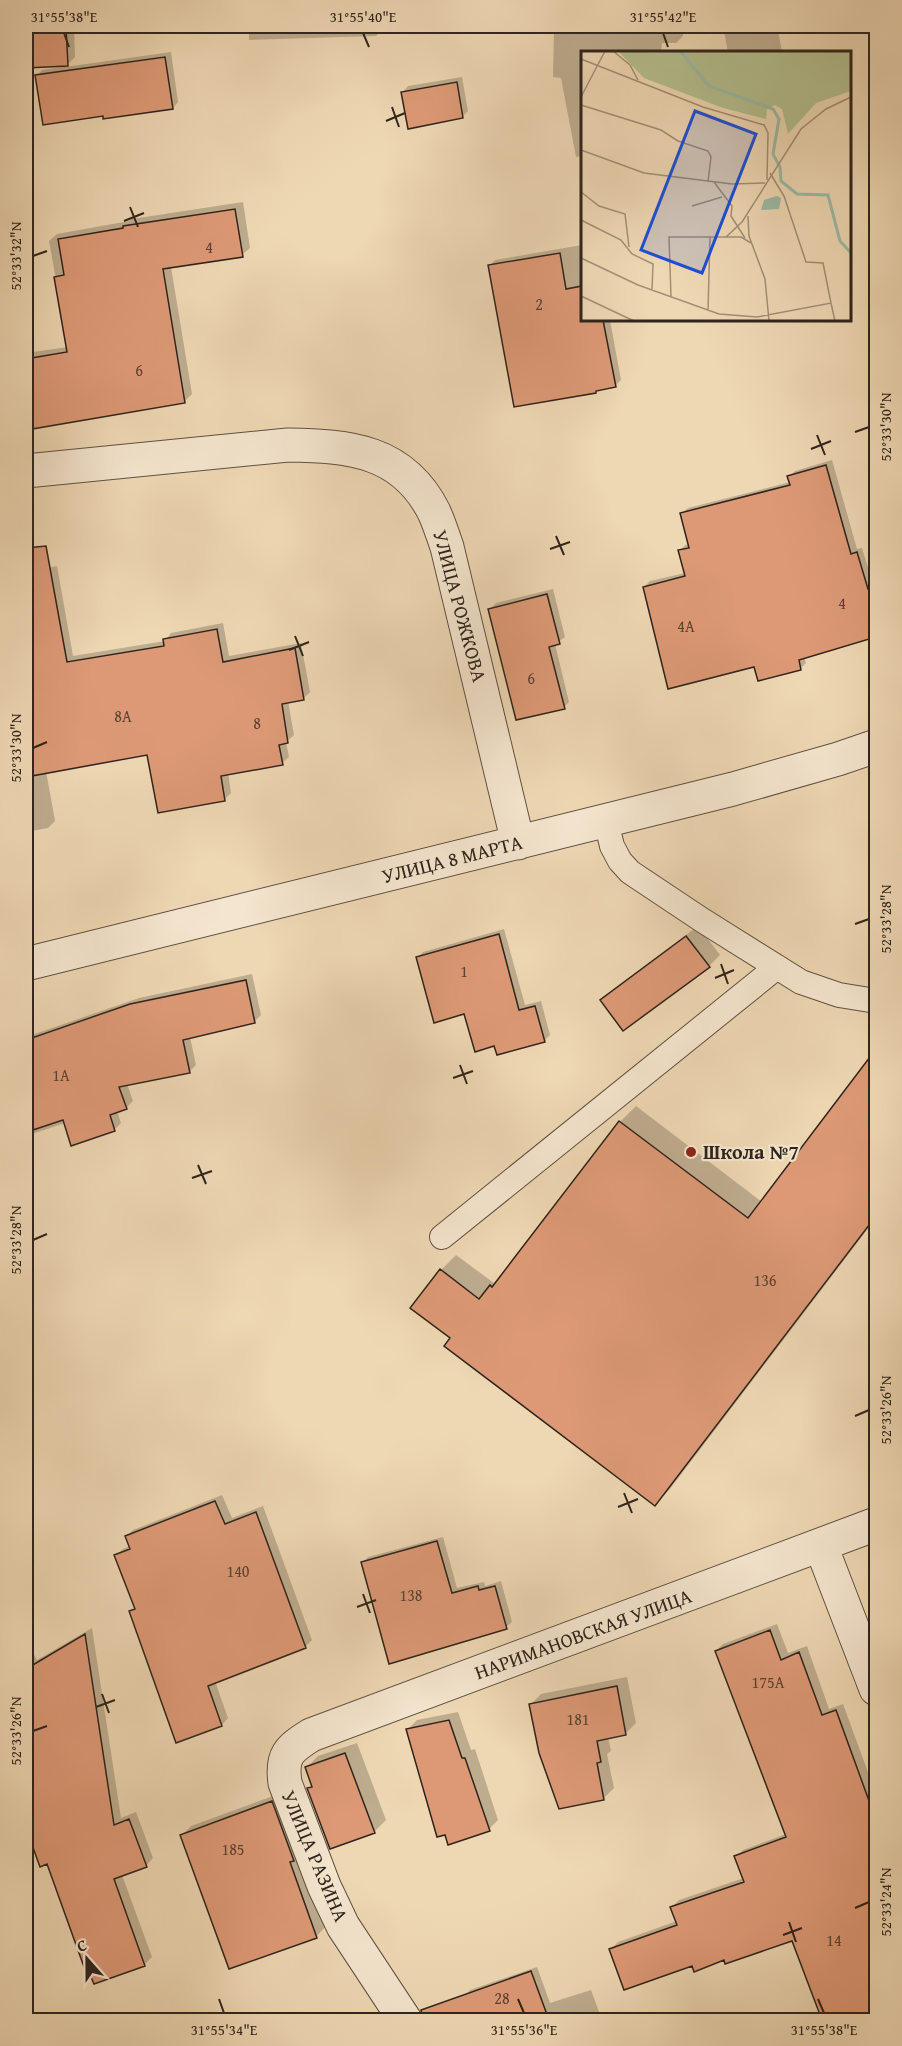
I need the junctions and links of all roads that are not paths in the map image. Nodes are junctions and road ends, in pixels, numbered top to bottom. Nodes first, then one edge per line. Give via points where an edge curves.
1 (26, 471) edge
2 (876, 746) edge
3 (606, 821) junction
4 (519, 843) junction
5 (26, 964) edge
6 (777, 967) junction
7 (876, 1002) edge
8 (442, 1238) dead end
9 (876, 1524) edge
10 (821, 1546) junction
11 (876, 1689) edge
12 (291, 1748) joint
13 (405, 2020) edge

1 - 4 street, УЛИЦА РОЖКОВА via 288,445 365,452 393,465 418,486 434,512 447,547
2 - 3 street, УЛИЦА 8 МАРТА
3 - 4 street, УЛИЦА 8 МАРТА
3 - 6 lane via 612,846 630,872
4 - 5 street, УЛИЦА 8 МАРТА
6 - 7 lane via 801,982
6 - 8 lane
9 - 10 street, НАРИМАНОВСКАЯ УЛИЦА
10 - 11 street
10 - 12 street, НАРИМАНОВСКАЯ УЛИЦА via 311,1735
12 - 13 street, УЛИЦА РАЗИНА via 282,1767 285,1783 324,1886 343,1926

